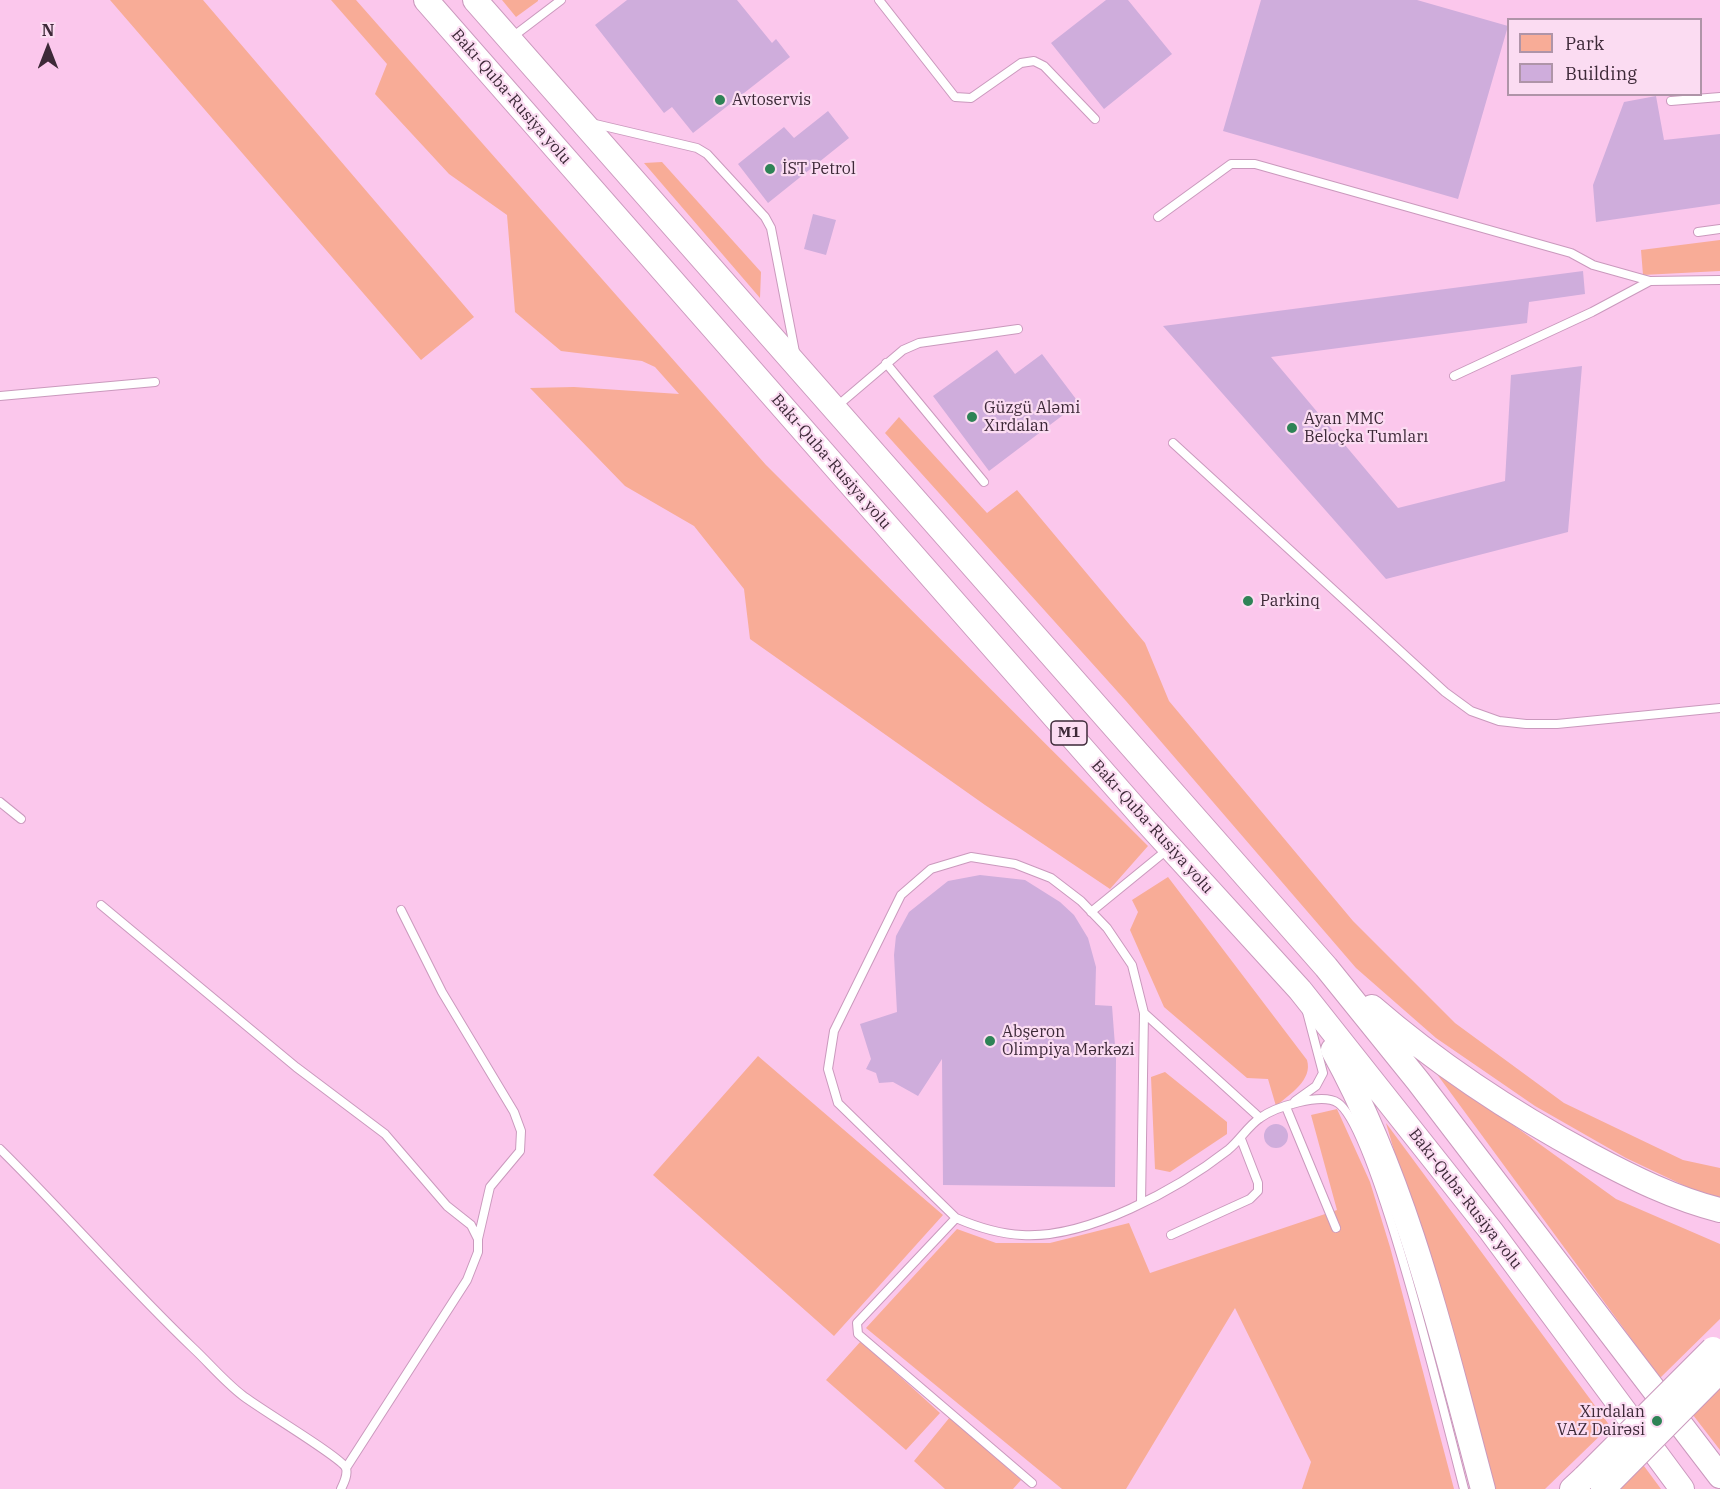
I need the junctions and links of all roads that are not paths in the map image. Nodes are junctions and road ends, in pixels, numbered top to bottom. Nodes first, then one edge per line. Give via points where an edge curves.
1 (426, 0) edge
2 (475, 0) edge
3 (561, 0) edge
4 (879, 0) edge
5 (510, 39) junction
6 (1720, 97) edge
7 (1671, 101) dead end
8 (1095, 119) dead end
9 (581, 121) junction
10 (1158, 218) dead end
11 (1720, 229) edge
12 (1698, 232) dead end
13 (1720, 280) edge
14 (1650, 281) junction
15 (1018, 329) dead end
16 (886, 363) junction
17 (799, 368) junction
18 (1454, 376) dead end
19 (155, 382) dead end
20 (0, 396) edge
21 (834, 408) junction
22 (1173, 443) dead end
23 (984, 482) dead end
24 (1720, 708) edge
25 (0, 802) edge
26 (21, 819) dead end
27 (1170, 848) junction
28 (101, 905) dead end
29 (401, 910) dead end
30 (1091, 912) junction
31 (1326, 967) junction
32 (1300, 990) junction
33 (1144, 1013) junction
34 (1286, 1107) junction
35 (1260, 1118) junction
36 (1241, 1139) junction
37 (0, 1149) edge
38 (1141, 1203) junction
39 (1720, 1210) edge
40 (957, 1218) junction
41 (1336, 1228) dead end
42 (1171, 1235) dead end
43 (478, 1239) junction
44 (1718, 1354) edge
45 (346, 1468) junction
46 (1720, 1476) edge
47 (1032, 1483) dead end
48 (1586, 1485) edge
49 (341, 1489) edge
50 (1464, 1489) edge
51 (1483, 1489) edge
52 (1682, 1489) edge

1 - 27 highway, Bakı-Quba-Rusiya yolu / M1
2 - 5 highway, M1
3 - 5 lane
4 - 8 lane via 955,97 971,98 1021,63 1034,61 1044,66
5 - 9 highway, M1
6 - 7 lane
9 - 17 highway, M1
9 - 17 lane via 697,148 765,218 771,228
10 - 14 lane via 1231,165 1255,164 1571,253 1593,265
11 - 12 lane
13 - 14 lane
14 - 18 lane
15 - 16 lane via 919,343
16 - 21 lane
16 - 23 lane
17 - 21 highway, M1
19 - 20 lane
21 - 31 highway, M1
22 - 24 lane via 1445,692 1471,711 1499,721 1557,724
25 - 26 lane
27 - 30 lane
27 - 32 highway, Bakı-Quba-Rusiya yolu / M1
28 - 43 lane via 296,1067 385,1134 447,1206 471,1225
29 - 43 lane via 442,992 514,1112 521,1131 520,1151 490,1187
30 - 33 lane via 1132,965
30 - 40 lane via 1051,878 1015,864 971,857 931,868 901,895 834,1031 828,1069 838,1103
31 - 39 highway via 1432,1056 1494,1099 1608,1165 1681,1198
31 - 46 highway, M1 via 1432,1098
32 - 34 lane via 1323,1073 1317,1086
32 - 51 highway via 1368,1114 1391,1172
32 - 52 highway, Bakı-Quba-Rusiya yolu / M1 via 1491,1231
33 - 35 lane
33 - 38 lane
34 - 35 lane
34 - 41 lane
34 - 50 lane via 1326,1098 1345,1110 1358,1134 1388,1211
35 - 36 lane
36 - 38 lane via 1204,1167
36 - 42 lane via 1258,1191 1250,1199
37 - 45 lane via 51,1198 162,1319 242,1395 337,1457
38 - 40 lane via 1094,1222 1046,1234 1001,1232
40 - 47 lane via 857,1323 858,1334
43 - 45 lane via 478,1252 467,1280
44 - 48 highway, bridge
45 - 49 lane

